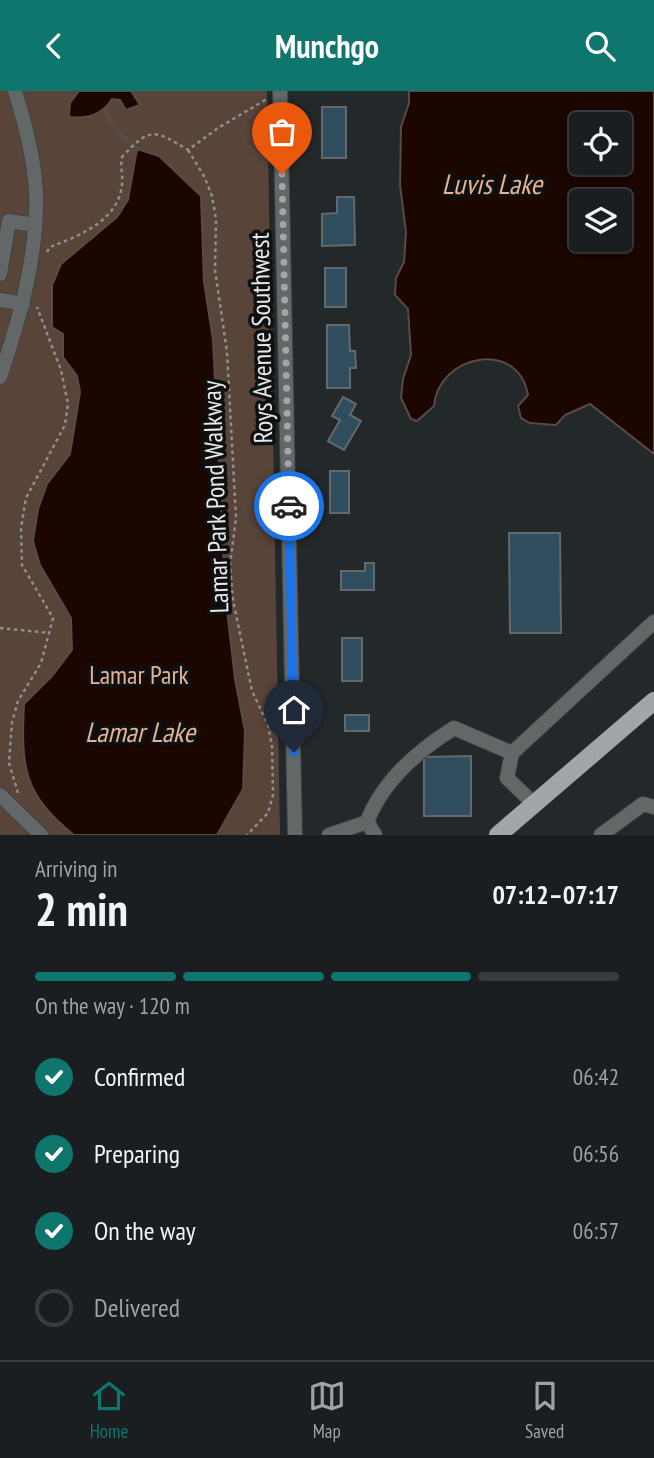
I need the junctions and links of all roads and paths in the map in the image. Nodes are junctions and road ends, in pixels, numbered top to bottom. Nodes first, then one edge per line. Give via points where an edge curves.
1 (15, 91) edge
2 (280, 91) edge
3 (188, 150) junction
4 (34, 225) junction
5 (45, 255) dead end
6 (0, 274) edge
7 (37, 298) dead end
8 (0, 300) edge
9 (23, 304) junction
10 (0, 377) edge
11 (654, 622) edge
12 (0, 628) edge
13 (50, 633) junction
14 (654, 701) edge
15 (512, 753) junction
16 (0, 795) edge
17 (18, 795) dead end
18 (534, 804) junction
19 (654, 807) edge
20 (371, 828) edge
21 (41, 835) edge
22 (247, 835) edge
23 (295, 835) edge
24 (330, 835) edge
25 (498, 835) edge
26 (601, 835) edge

1 - 4 street via 36,190
2 - 3 path
2 - 23 street, Roys Avenue Southwest
3 - 5 path, Lamar Park Pond Walkway via 161,133 140,139 122,157 122,185 115,206 94,226 50,247
3 - 22 path, Lamar Park Pond Walkway via 204,176 216,219 215,270 227,352 236,518 230,565 233,600 252,691 268,725 272,747 268,813
4 - 6 street via 9,221
4 - 9 street
7 - 13 path via 68,404 65,425 26,498 21,529 22,565 50,610
8 - 9 street
9 - 10 street
11 - 15 street
12 - 13 path
13 - 17 path via 41,663 18,701 12,722 9,763
14 - 18 main road
15 - 18 street via 507,778
15 - 20 street via 454,728 420,749 373,806
16 - 21 street
18 - 25 main road
19 - 26 street via 643,804
20 - 24 street

